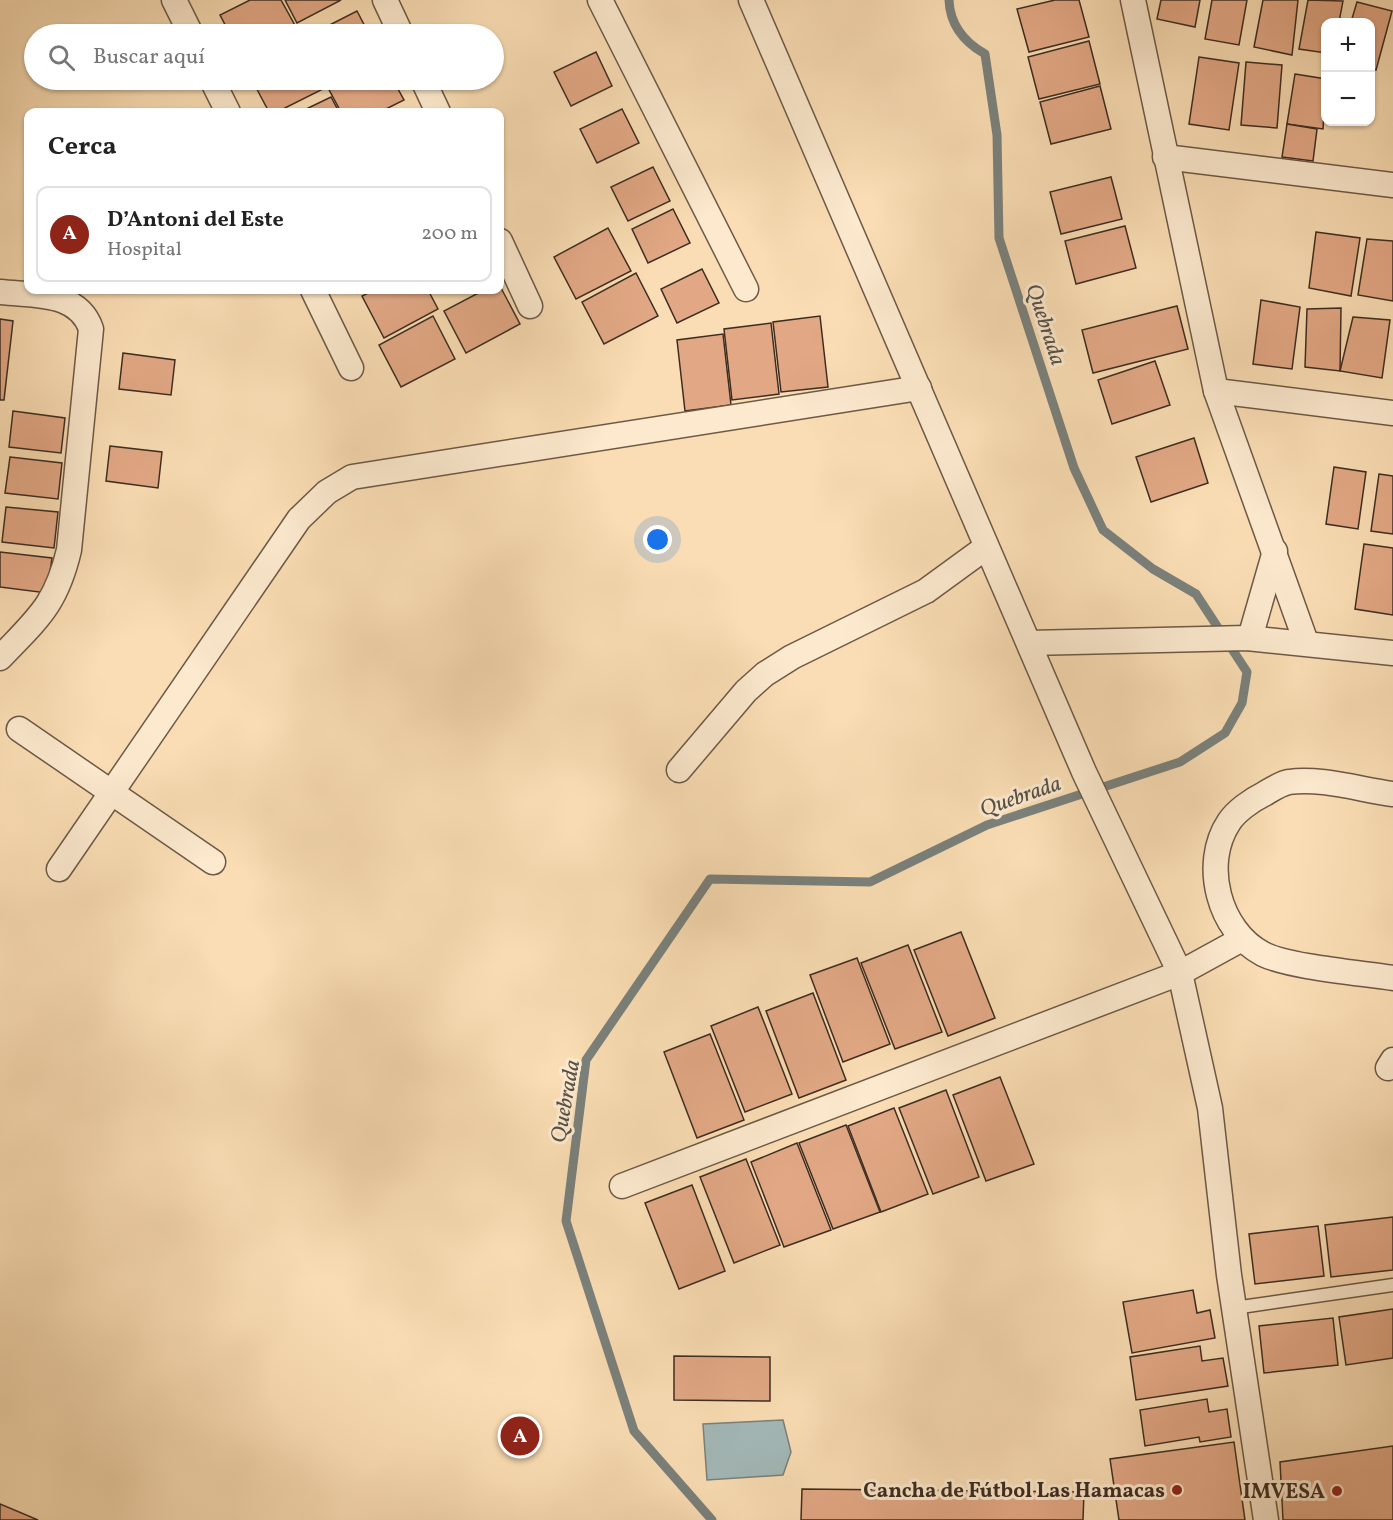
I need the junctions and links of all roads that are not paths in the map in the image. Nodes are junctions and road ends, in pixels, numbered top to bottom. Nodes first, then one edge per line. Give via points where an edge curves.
1 (174, 0) edge
2 (385, 0) edge
3 (600, 0) edge
4 (751, 0) edge
5 (1133, 0) edge
6 (186, 24) edge
7 (396, 24) edge
8 (217, 90) edge
9 (428, 90) edge
10 (226, 108) edge
11 (436, 108) edge
12 (1164, 157) junction
13 (1393, 185) edge
14 (504, 249) edge
15 (746, 289) dead end
16 (0, 292) edge
17 (315, 294) edge
18 (531, 306) dead end
19 (351, 368) dead end
20 (919, 388) junction
21 (1216, 391) junction
22 (1393, 413) edge
23 (985, 548) junction
24 (1275, 551) junction
25 (1248, 638) junction
26 (1306, 642) junction
27 (1029, 643) junction
28 (1393, 653) edge
29 (0, 658) edge
30 (19, 729) dead end
31 (679, 770) dead end
32 (112, 792) junction
33 (1393, 794) edge
34 (213, 861) dead end
35 (59, 869) dead end
36 (1242, 939) junction
37 (1180, 973) junction
38 (1393, 978) edge
39 (622, 1186) dead end
40 (1393, 1285) edge
41 (1234, 1308) junction
42 (1266, 1520) edge

1 - 6 street
2 - 7 street
3 - 15 street
4 - 20 street
5 - 12 street
8 - 10 street
9 - 11 street
12 - 13 street
12 - 21 street
14 - 18 street
16 - 29 street via 58,298 75,305 86,316 91,329 69,550 62,581 47,608
17 - 19 street
20 - 23 street
20 - 32 street via 352,477 327,492 299,519
21 - 22 street
21 - 24 street
23 - 27 street
23 - 31 street via 926,591 765,674
24 - 25 street
24 - 26 street
25 - 26 street
25 - 27 street
26 - 28 street
27 - 37 street via 1103,814
30 - 32 street
32 - 34 street
32 - 35 street
33 - 36 street via 1287,782 1254,799 1229,822 1216,859 1220,896 1228,922
36 - 37 street
36 - 38 street via 1263,954 1286,960
37 - 39 street
37 - 41 street via 1210,1108
40 - 41 lane
41 - 42 street

